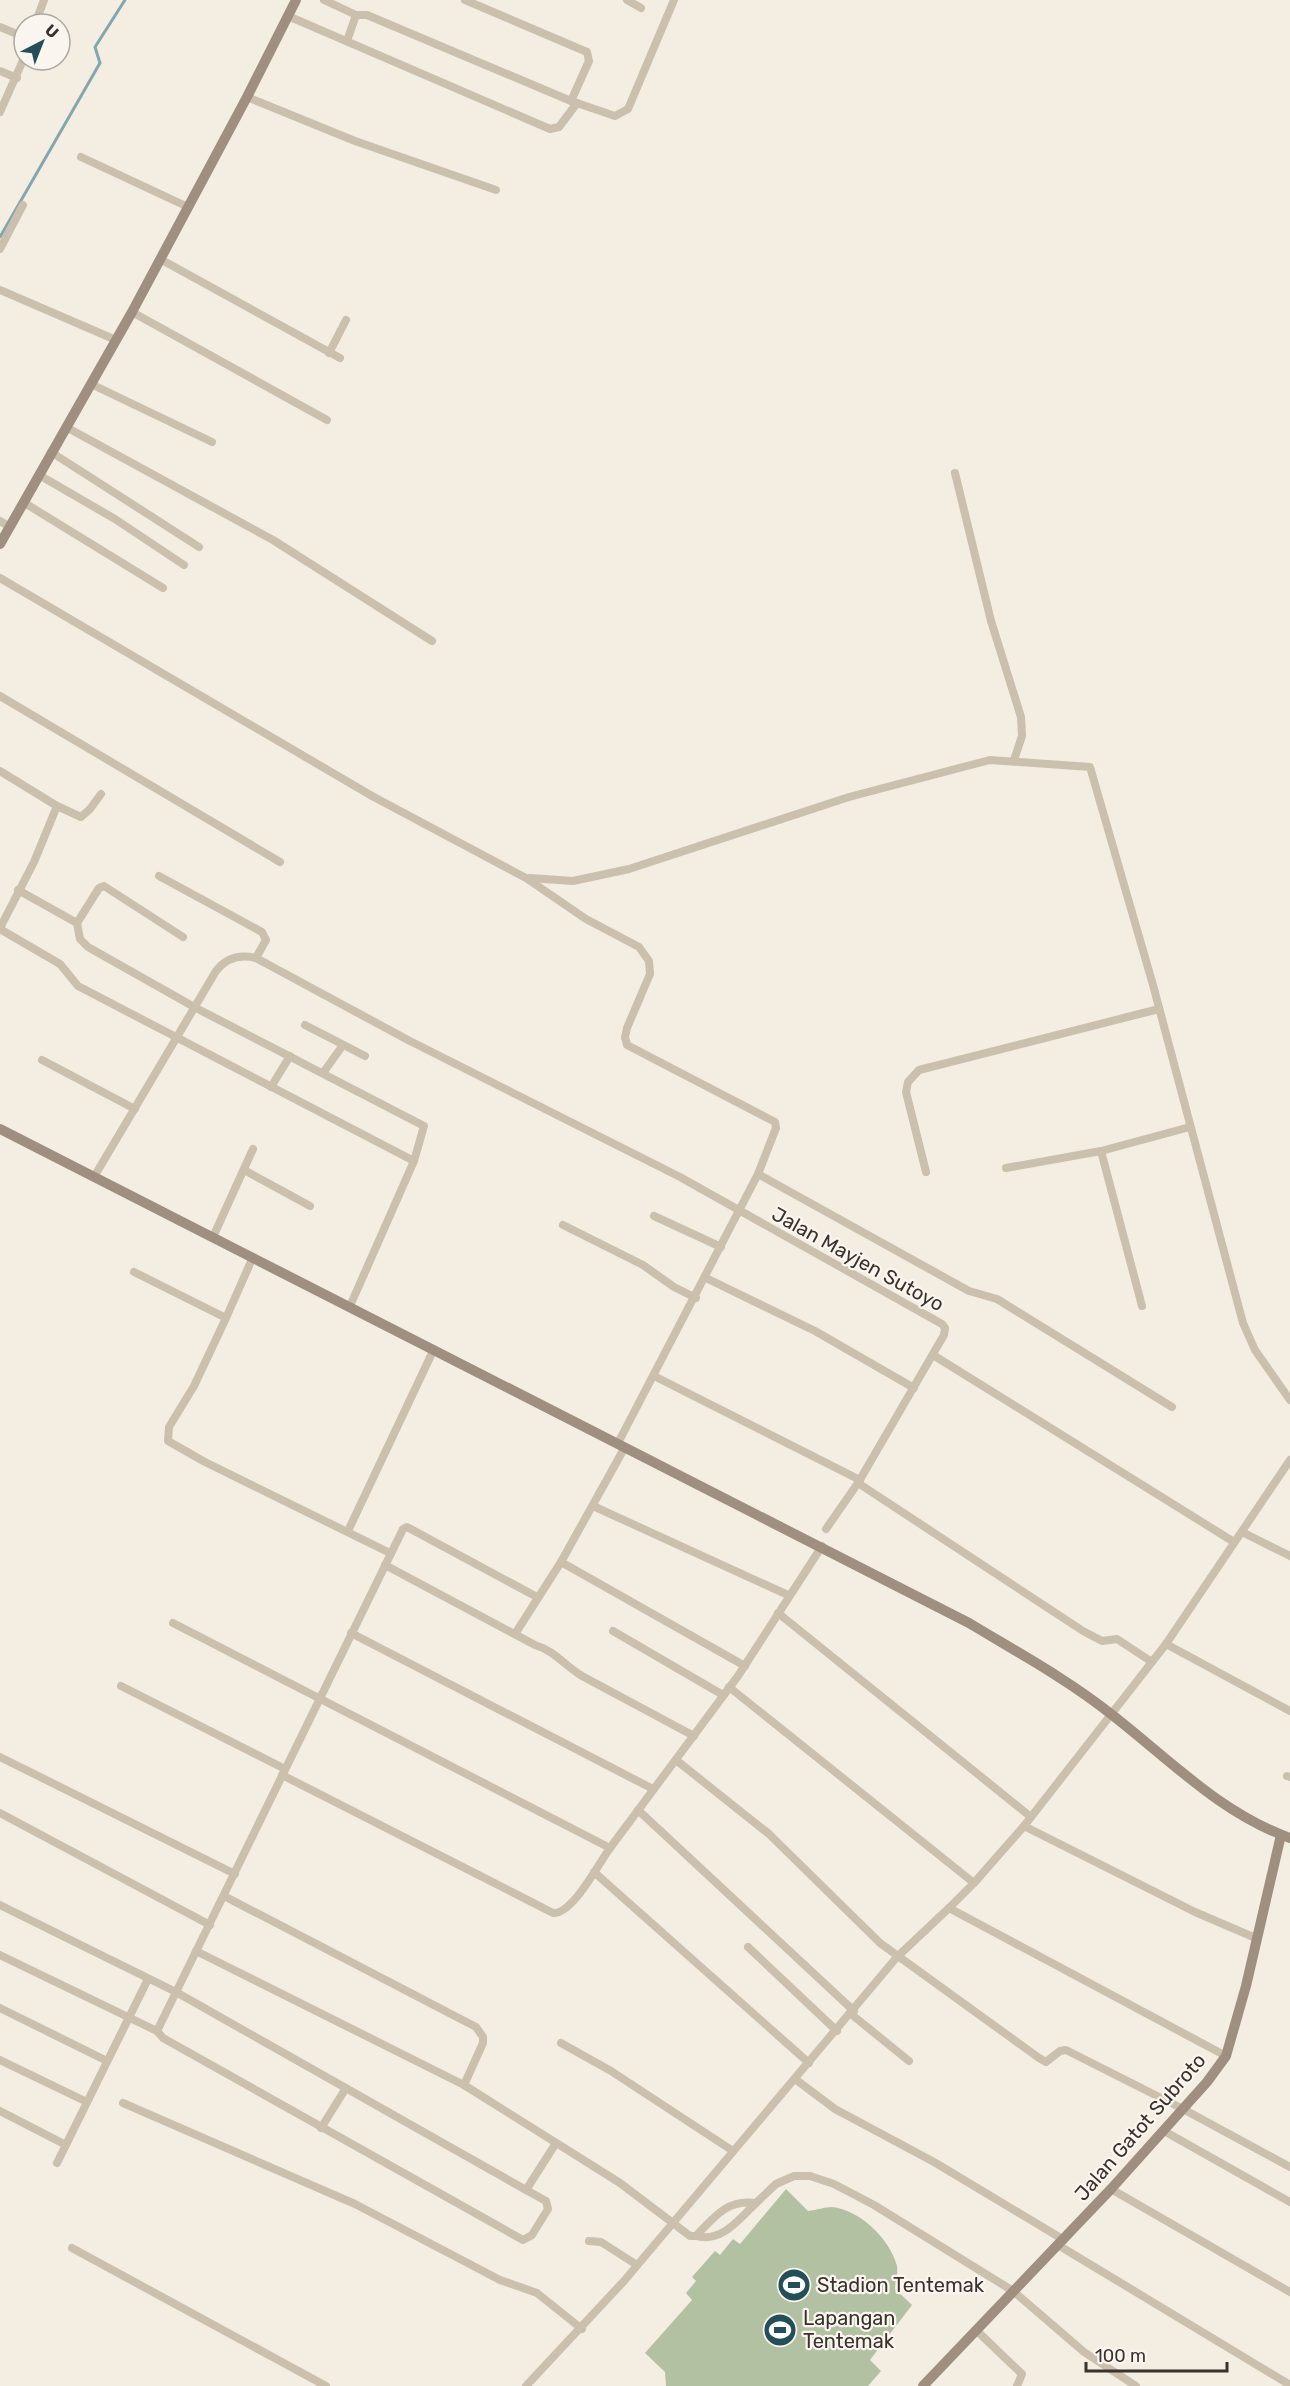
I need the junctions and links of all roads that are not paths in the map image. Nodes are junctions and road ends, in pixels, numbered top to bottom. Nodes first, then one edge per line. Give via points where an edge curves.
1 (296, 0) edge
2 (324, 0) edge
3 (465, 0) edge
4 (627, 0) edge
5 (674, 0) edge
6 (641, 8) dead end
7 (356, 15) junction
8 (288, 16) junction
9 (347, 41) junction
10 (0, 71) edge
11 (18, 72) edge
12 (16, 78) junction
13 (247, 97) junction
14 (574, 102) junction
15 (0, 112) edge
16 (81, 157) dead end
17 (496, 190) dead end
18 (23, 206) dead end
19 (188, 207) junction
20 (0, 249) edge
21 (160, 259) junction
22 (0, 290) edge
23 (132, 312) junction
24 (346, 320) dead end
25 (116, 339) junction
26 (329, 352) junction
27 (340, 358) dead end
28 (91, 384) junction
29 (327, 420) dead end
30 (66, 428) junction
31 (212, 442) dead end
32 (51, 452) junction
33 (955, 473) dead end
34 (39, 475) junction
35 (23, 502) junction
36 (5, 524) edge
37 (0, 544) edge
38 (199, 547) dead end
39 (184, 565) dead end
40 (0, 578) edge
41 (163, 588) dead end
42 (432, 641) dead end
43 (0, 696) edge
44 (1014, 760) junction
45 (0, 771) edge
46 (100, 794) dead end
47 (57, 806) junction
48 (279, 862) dead end
49 (159, 876) dead end
50 (526, 878) junction
51 (18, 890) junction
52 (78, 923) junction
53 (0, 928) edge
54 (183, 937) dead end
55 (256, 958) junction
56 (196, 1008) junction
57 (1159, 1010) junction
58 (305, 1025) dead end
59 (177, 1038) junction
60 (343, 1045) junction
61 (290, 1056) junction
62 (365, 1056) dead end
63 (42, 1060) dead end
64 (323, 1073) junction
65 (271, 1087) junction
66 (135, 1109) junction
67 (1190, 1127) junction
68 (0, 1130) edge
69 (253, 1149) dead end
70 (1101, 1151) junction
71 (414, 1161) junction
72 (1005, 1168) dead end
73 (244, 1170) junction
74 (926, 1172) dead end
75 (758, 1174) junction
76 (94, 1178) junction
77 (309, 1206) dead end
78 (739, 1211) junction
79 (654, 1216) dead end
80 (563, 1225) dead end
81 (213, 1237) junction
82 (721, 1247) junction
83 (253, 1257) junction
84 (134, 1272) dead end
85 (706, 1278) junction
86 (696, 1298) junction
87 (350, 1306) junction
88 (1142, 1306) dead end
89 (226, 1318) junction
90 (434, 1349) junction
91 (933, 1355) junction
92 (654, 1376) junction
93 (914, 1388) junction
94 (1290, 1400) edge
95 (1172, 1407) dead end
96 (622, 1445) junction
97 (1290, 1460) edge
98 (859, 1481) junction
99 (593, 1506) junction
100 (348, 1531) junction
101 (1242, 1532) junction
102 (1234, 1542) junction
103 (819, 1544) junction
104 (385, 1550) junction
105 (1290, 1556) edge
106 (561, 1562) junction
107 (385, 1565) junction
108 (788, 1595) junction
109 (537, 1598) junction
110 (778, 1613) junction
111 (173, 1623) dead end
112 (613, 1631) dead end
113 (351, 1633) junction
114 (515, 1634) junction
115 (1166, 1644) junction
116 (1152, 1662) junction
117 (745, 1666) junction
118 (121, 1686) dead end
119 (729, 1687) junction
120 (723, 1695) junction
121 (318, 1699) junction
122 (1290, 1711) edge
123 (1111, 1713) junction
124 (694, 1737) junction
125 (0, 1757) edge
126 (676, 1760) junction
127 (279, 1768) junction
128 (653, 1789) junction
129 (638, 1810) junction
130 (0, 1813) edge
131 (1031, 1817) junction
132 (1024, 1826) junction
133 (1286, 1837) edge
134 (610, 1848) junction
135 (594, 1872) junction
136 (235, 1875) junction
137 (975, 1883) junction
138 (224, 1896) junction
139 (0, 1905) edge
140 (949, 1908) junction
141 (203, 1921) junction
142 (1258, 1939) junction
143 (748, 1947) dead end
144 (196, 1952) junction
145 (0, 1955) edge
146 (897, 1957) junction
147 (148, 1978) junction
148 (176, 1992) junction
149 (0, 2008) edge
150 (853, 2012) junction
151 (128, 2018) junction
152 (157, 2031) junction
153 (837, 2031) junction
154 (561, 2043) dead end
155 (1226, 2056) junction
156 (0, 2060) edge
157 (107, 2061) junction
158 (909, 2061) dead end
159 (808, 2063) junction
160 (795, 2079) junction
161 (465, 2085) junction
162 (346, 2088) junction
163 (87, 2102) junction
164 (123, 2103) dead end
165 (1183, 2109) junction
166 (0, 2111) edge
167 (321, 2128) junction
168 (1164, 2131) junction
169 (556, 2142) junction
170 (66, 2145) junction
171 (733, 2151) junction
172 (57, 2163) dead end
173 (1290, 2167) edge
174 (1112, 2189) junction
175 (526, 2190) junction
176 (1290, 2202) edge
177 (756, 2203) junction
178 (673, 2221) junction
179 (696, 2236) junction
180 (589, 2241) dead end
181 (1061, 2242) junction
182 (72, 2248) dead end
183 (637, 2265) junction
184 (1013, 2291) junction
185 (1290, 2292) edge
186 (582, 2329) junction
187 (976, 2330) junction
188 (1290, 2385) edge
189 (326, 2386) edge
190 (526, 2386) edge
191 (923, 2386) edge
192 (1017, 2386) edge
193 (1136, 2386) edge

1 - 8 street
2 - 7 street
3 - 14 street via 587,52 589,61
4 - 6 street
5 - 14 street via 625,112 615,116
7 - 9 street
7 - 14 street via 367,15
8 - 9 street
8 - 13 street
9 - 14 street via 550,129 559,127
10 - 12 street
11 - 12 street
12 - 15 street
13 - 17 street via 355,141
13 - 19 street
16 - 19 street
18 - 20 street
19 - 21 street
21 - 23 street
21 - 26 street
22 - 25 street
23 - 25 street
23 - 29 street
24 - 26 street
25 - 28 street
26 - 27 street
28 - 30 street
28 - 31 street
30 - 32 street
30 - 42 street via 273,540
32 - 34 street
32 - 38 street
33 - 44 street via 991,621 1021,717 1022,736
34 - 35 street
34 - 39 street
35 - 36 street
35 - 41 street
36 - 37 street
40 - 50 street via 372,796
43 - 48 street
44 - 50 street via 972,763 849,797 601,876 564,881
44 - 57 street via 1090,767
45 - 47 street
46 - 47 street via 81,817
47 - 51 street
49 - 55 street via 262,932 266,940
50 - 75 street via 644,953 650,974 627,1028 626,1042 775,1122
51 - 52 street
51 - 53 street
52 - 54 street via 104,886
52 - 56 street via 80,939 88,947
53 - 59 street via 60,964 78,986
55 - 56 street via 242,956 222,963
55 - 78 street
56 - 59 street
56 - 61 street
57 - 67 street
57 - 74 street via 919,1071 908,1083 906,1092
58 - 60 street
59 - 65 street
59 - 66 street
60 - 62 street
60 - 64 street
61 - 64 street
61 - 65 street
63 - 66 street
64 - 71 street via 420,1122 425,1131
65 - 71 street
66 - 76 street
67 - 70 street
67 - 94 street via 1246,1334
68 - 76 street
69 - 73 street
70 - 72 street
70 - 88 street
71 - 87 street
73 - 77 street
73 - 81 street
75 - 78 street
75 - 95 street via 969,1291 997,1299
76 - 81 street
78 - 82 street
78 - 91 street, Jalan Mayjen Sutoyo via 942,1324 944,1335
79 - 82 street
80 - 86 street via 643,1265
81 - 83 street
82 - 85 street
83 - 87 street
83 - 89 street
84 - 89 street
85 - 86 street
85 - 93 street via 815,1331
86 - 92 street
87 - 90 street
89 - 100 street via 194,1386 169,1427 168,1441
90 - 96 street
90 - 100 street
91 - 93 street, Jalan Mayjen Sutoyo
91 - 102 street
92 - 96 street
92 - 98 street
93 - 98 street, Jalan Mayjen Sutoyo
96 - 99 street
96 - 103 street
97 - 101 street
98 - 103 street, Jalan Mayjen Sutoyo
98 - 116 street via 1089,1635 1102,1641 1117,1639
99 - 106 street
99 - 108 street
100 - 104 street
101 - 102 street
101 - 105 street
102 - 115 street
103 - 108 street, Jalan Mayjen Sutoyo
103 - 123 street via 969,1623
104 - 107 street
104 - 109 street via 407,1527
106 - 109 street
106 - 117 street
107 - 113 street
107 - 114 street
108 - 110 street, Jalan Mayjen Sutoyo
109 - 114 street
110 - 117 street, Jalan Mayjen Sutoyo
110 - 131 street
111 - 121 street
112 - 120 street
113 - 121 street
113 - 128 street
114 - 124 street via 554,1652 582,1676
115 - 116 street
115 - 122 street
116 - 123 street
117 - 119 street, Jalan Mayjen Sutoyo
118 - 127 street
119 - 120 street, Jalan Mayjen Sutoyo
119 - 137 street
120 - 124 street, Jalan Mayjen Sutoyo
121 - 127 street
121 - 134 street
123 - 131 street
123 - 133 street via 1225,1806
124 - 126 street, Jalan Mayjen Sutoyo
125 - 136 street
126 - 128 street, Jalan Mayjen Sutoyo
126 - 146 street via 769,1834
127 - 135 street, Jalan Mayjen Sutoyo via 553,1913 571,1903
127 - 136 street
128 - 129 street, Jalan Mayjen Sutoyo
129 - 134 street, Jalan Mayjen Sutoyo
129 - 150 street
130 - 141 street
131 - 132 street
132 - 137 street
132 - 142 street via 1195,1912
133 - 142 street, Jalan Gatot Subroto
134 - 135 street, Jalan Mayjen Sutoyo
135 - 159 street
136 - 138 street
137 - 140 street
138 - 141 street
138 - 161 street via 476,2027 483,2043
139 - 147 street
140 - 146 street
140 - 155 street
141 - 144 street
142 - 155 street, Jalan Gatot Subroto
143 - 153 street
144 - 148 street
144 - 161 street
145 - 151 street
146 - 150 street
146 - 165 street via 1043,2061 1066,2050
147 - 148 street
147 - 151 street
148 - 152 street
148 - 162 street
149 - 157 street
150 - 153 street
150 - 158 street
151 - 152 street
151 - 157 street
152 - 167 street
153 - 159 street
154 - 171 street
155 - 165 street, Jalan Gatot Subroto
156 - 163 street
157 - 163 street
159 - 160 street
160 - 171 street
160 - 181 street via 835,2109 934,2162
161 - 169 street
162 - 167 street
162 - 175 street
163 - 170 street
164 - 186 street via 355,2204 500,2280 537,2293
165 - 168 street, Jalan Gatot Subroto
165 - 173 street
166 - 170 street
167 - 175 street via 523,2240 536,2230 548,2209 546,2201
168 - 174 street, Jalan Gatot Subroto
168 - 176 street
169 - 175 street
169 - 178 street
170 - 172 street
171 - 178 street
174 - 181 street, Jalan Gatot Subroto
174 - 185 street
177 - 179 street via 721,2234 710,2238
177 - 179 street via 726,2206
177 - 184 street via 776,2184 794,2176 810,2176 834,2184
178 - 179 street via 690,2236
178 - 183 street
180 - 183 street via 601,2242
181 - 184 street, Jalan Gatot Subroto
181 - 188 street
182 - 189 street
183 - 186 street
184 - 187 street, Jalan Gatot Subroto
184 - 193 street via 1084,2352
186 - 190 street
187 - 191 street, Jalan Gatot Subroto
187 - 192 street via 1022,2374

